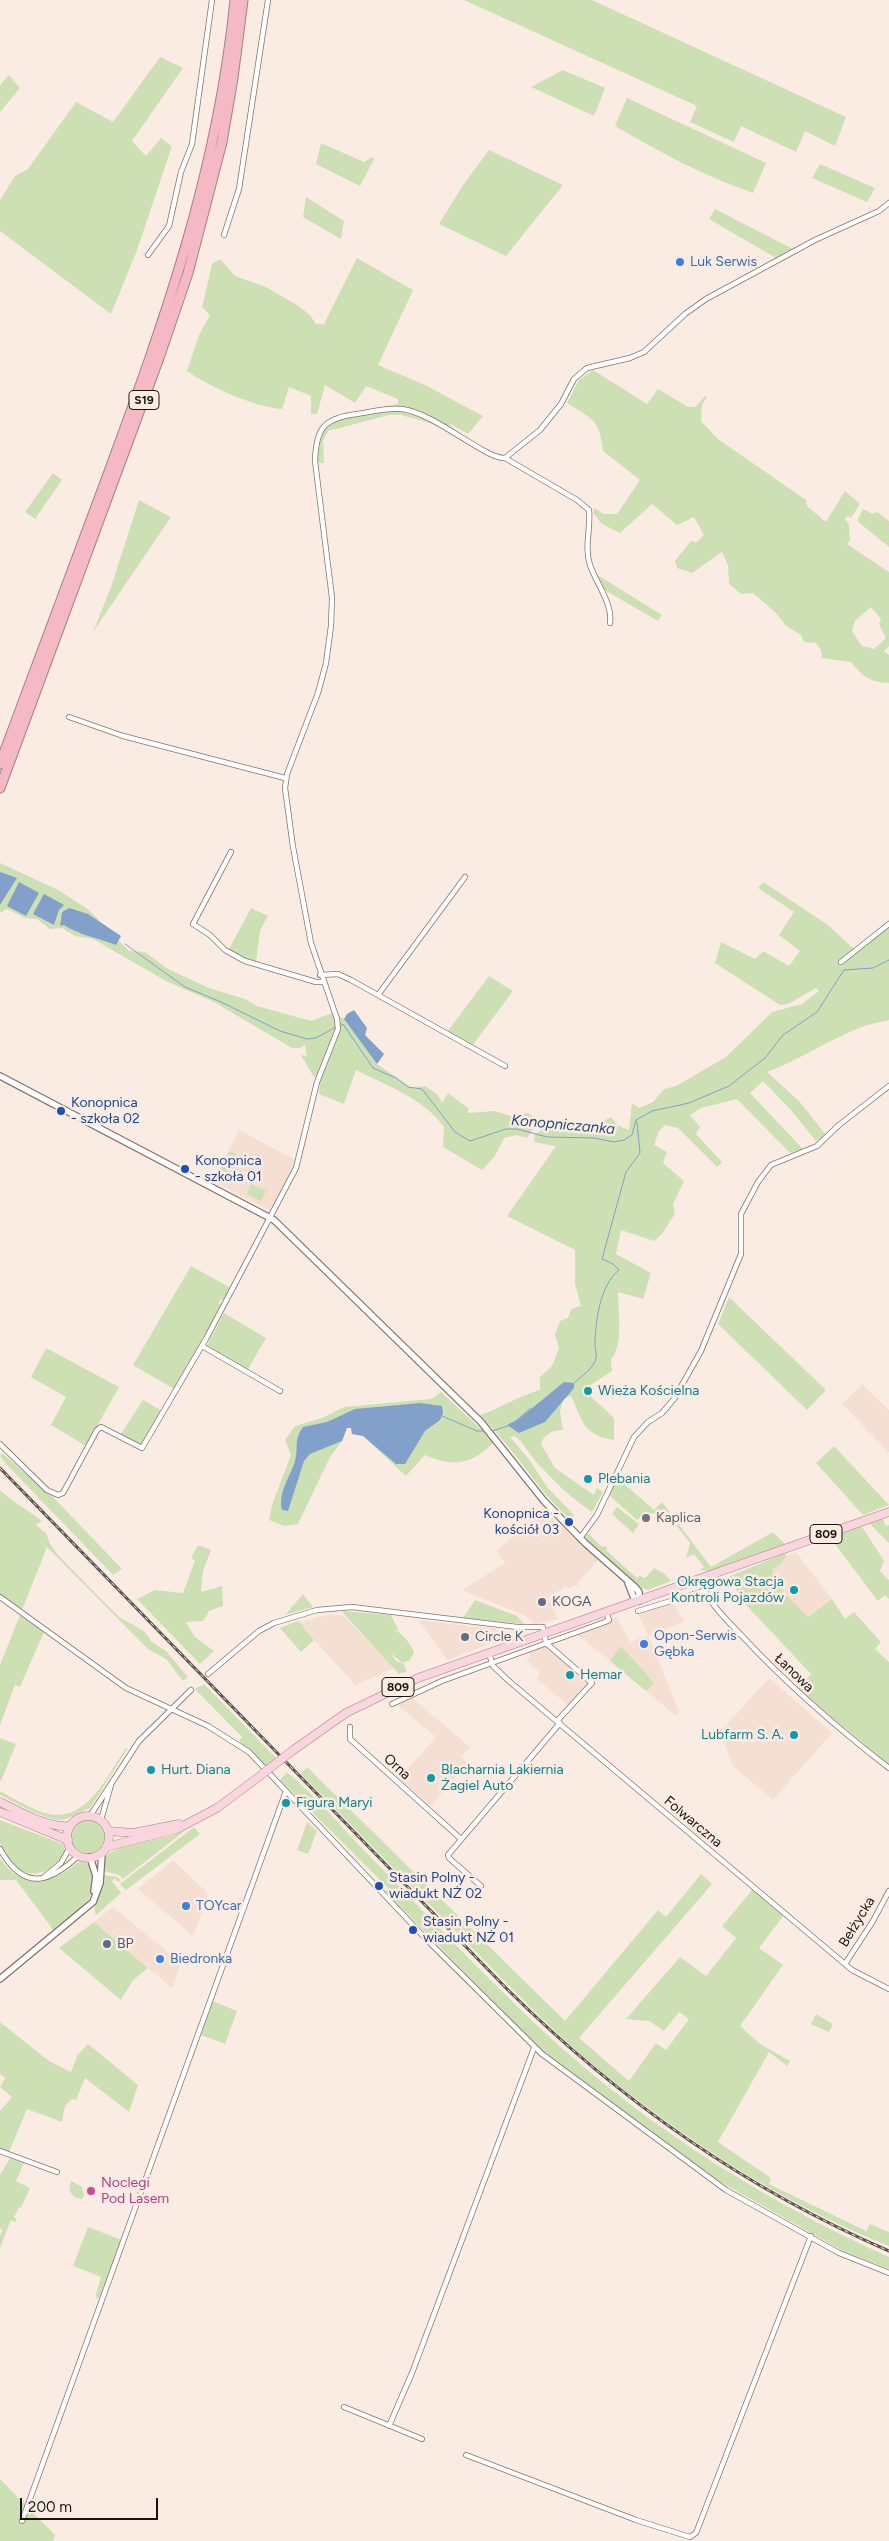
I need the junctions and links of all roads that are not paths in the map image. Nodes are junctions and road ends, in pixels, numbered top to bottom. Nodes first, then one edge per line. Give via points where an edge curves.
1 (212, 0) edge
2 (235, 0) edge
3 (243, 0) edge
4 (268, 0) edge
5 (888, 207) edge
6 (224, 235) dead end
7 (148, 255) dead end
8 (505, 458) junction
9 (610, 623) dead end
10 (70, 716) dead end
11 (0, 764) edge
12 (285, 778) junction
13 (0, 788) edge
14 (230, 852) dead end
15 (465, 877) dead end
16 (889, 924) edge
17 (841, 962) dead end
18 (320, 975) junction
19 (323, 982) junction
20 (378, 995) junction
21 (505, 1066) dead end
22 (0, 1076) edge
23 (889, 1086) edge
24 (270, 1218) junction
25 (202, 1346) junction
26 (280, 1391) dead end
27 (0, 1444) edge
28 (889, 1512) edge
29 (580, 1538) junction
30 (700, 1579) junction
31 (704, 1591) junction
32 (0, 1596) edge
33 (639, 1601) junction
34 (638, 1611) dead end
35 (606, 1612) junction
36 (544, 1634) junction
37 (546, 1643) junction
38 (489, 1653) junction
39 (490, 1662) junction
40 (208, 1674) dead end
41 (191, 1690) dead end
42 (392, 1704) dead end
43 (170, 1709) junction
44 (558, 1722) junction
45 (350, 1728) dead end
46 (889, 1768) edge
47 (112, 1780) junction
48 (286, 1791) junction
49 (0, 1802) edge
50 (0, 1812) edge
51 (90, 1816) junction
52 (101, 1820) junction
53 (188, 1822) junction
54 (70, 1826) junction
55 (109, 1831) junction
56 (461, 1839) junction
57 (69, 1844) junction
58 (0, 1849) edge
59 (104, 1850) junction
60 (79, 1855) junction
61 (90, 1857) junction
62 (43, 1878) junction
63 (481, 1886) dead end
64 (889, 1891) edge
65 (86, 1909) junction
66 (844, 1964) junction
67 (0, 1979) edge
68 (889, 1989) edge
69 (534, 2048) junction
70 (0, 2151) edge
71 (57, 2172) dead end
72 (811, 2236) junction
73 (889, 2273) edge
74 (344, 2408) dead end
75 (389, 2426) junction
76 (422, 2439) dead end
77 (466, 2456) dead end
78 (22, 2521) dead end

1 - 7 street via 192,144 181,172 169,226
2 - 11 highway, S19 via 214,140 180,270
3 - 13 highway, S19 via 223,137 188,273
4 - 6 street via 239,189
5 - 8 street via 789,253 706,299 644,352 586,368 574,379 561,404 540,430
8 - 9 street via 589,510 590,565 608,607
8 - 12 street via 492,455 436,421 402,409 344,416 330,421 320,430 316,445 316,474 332,598 331,626 318,693
10 - 12 street via 123,736
12 - 18 street via 285,800 293,847
14 - 19 street via 193,924 225,950 245,961
15 - 20 street
16 - 17 street
18 - 19 street
18 - 20 street via 338,974
19 - 24 street via 338,1026 317,1082 299,1161
20 - 21 street
22 - 24 street
23 - 29 street via 817,1146 771,1165 758,1182 741,1214 741,1254 701,1351 674,1400 634,1437 597,1515
24 - 25 street
24 - 29 street via 481,1422 537,1493
25 - 26 street
25 - 27 street via 142,1448 101,1426 63,1492 58,1495 47,1490
28 - 30 main road, 809
29 - 33 street via 628,1583 634,1598
30 - 31 street, Łanowa
30 - 33 main road, 809
31 - 34 street
31 - 46 street, Łanowa via 724,1617 798,1692
32 - 43 street via 126,1688
33 - 35 main road, 809
35 - 36 main road, 809
35 - 37 street via 609,1620
36 - 37 street
36 - 38 main road, 809
36 - 40 street via 543,1627 517,1627 352,1607 324,1609 299,1614 259,1631
37 - 39 street
37 - 44 street via 592,1683
38 - 39 street
38 - 53 main road, 809, bridge via 418,1678 372,1699 331,1723 217,1808
39 - 42 street
39 - 44 street, Folwarczna
41 - 43 street
43 - 47 street via 139,1741
43 - 48 street via 233,1740
44 - 56 street
44 - 66 street, Folwarczna
45 - 56 street, Orna via 350,1739
47 - 51 street
47 - 52 street
48 - 69 street
48 - 78 street
49 - 54 main road via 51,1824
50 - 57 main road
51 - 52 main road
51 - 54 main road via 79,1818
52 - 55 main road
53 - 55 main road, 809 via 133,1833
53 - 59 main road, 809 via 162,1834
54 - 57 main road
55 - 59 main road
56 - 63 street via 449,1858
57 - 60 main road
57 - 62 street via 62,1863
58 - 62 street via 18,1873
59 - 61 main road, 809
59 - 65 street via 98,1890
60 - 61 main road, 809
60 - 62 street via 62,1871
61 - 65 street via 96,1882
64 - 66 street, Bełżycka
65 - 67 street
66 - 68 street, Folwarczna
69 - 72 street via 712,2180
69 - 75 street
70 - 71 street
72 - 73 street
72 - 77 street via 696,2533 690,2537
74 - 75 street
75 - 76 street

